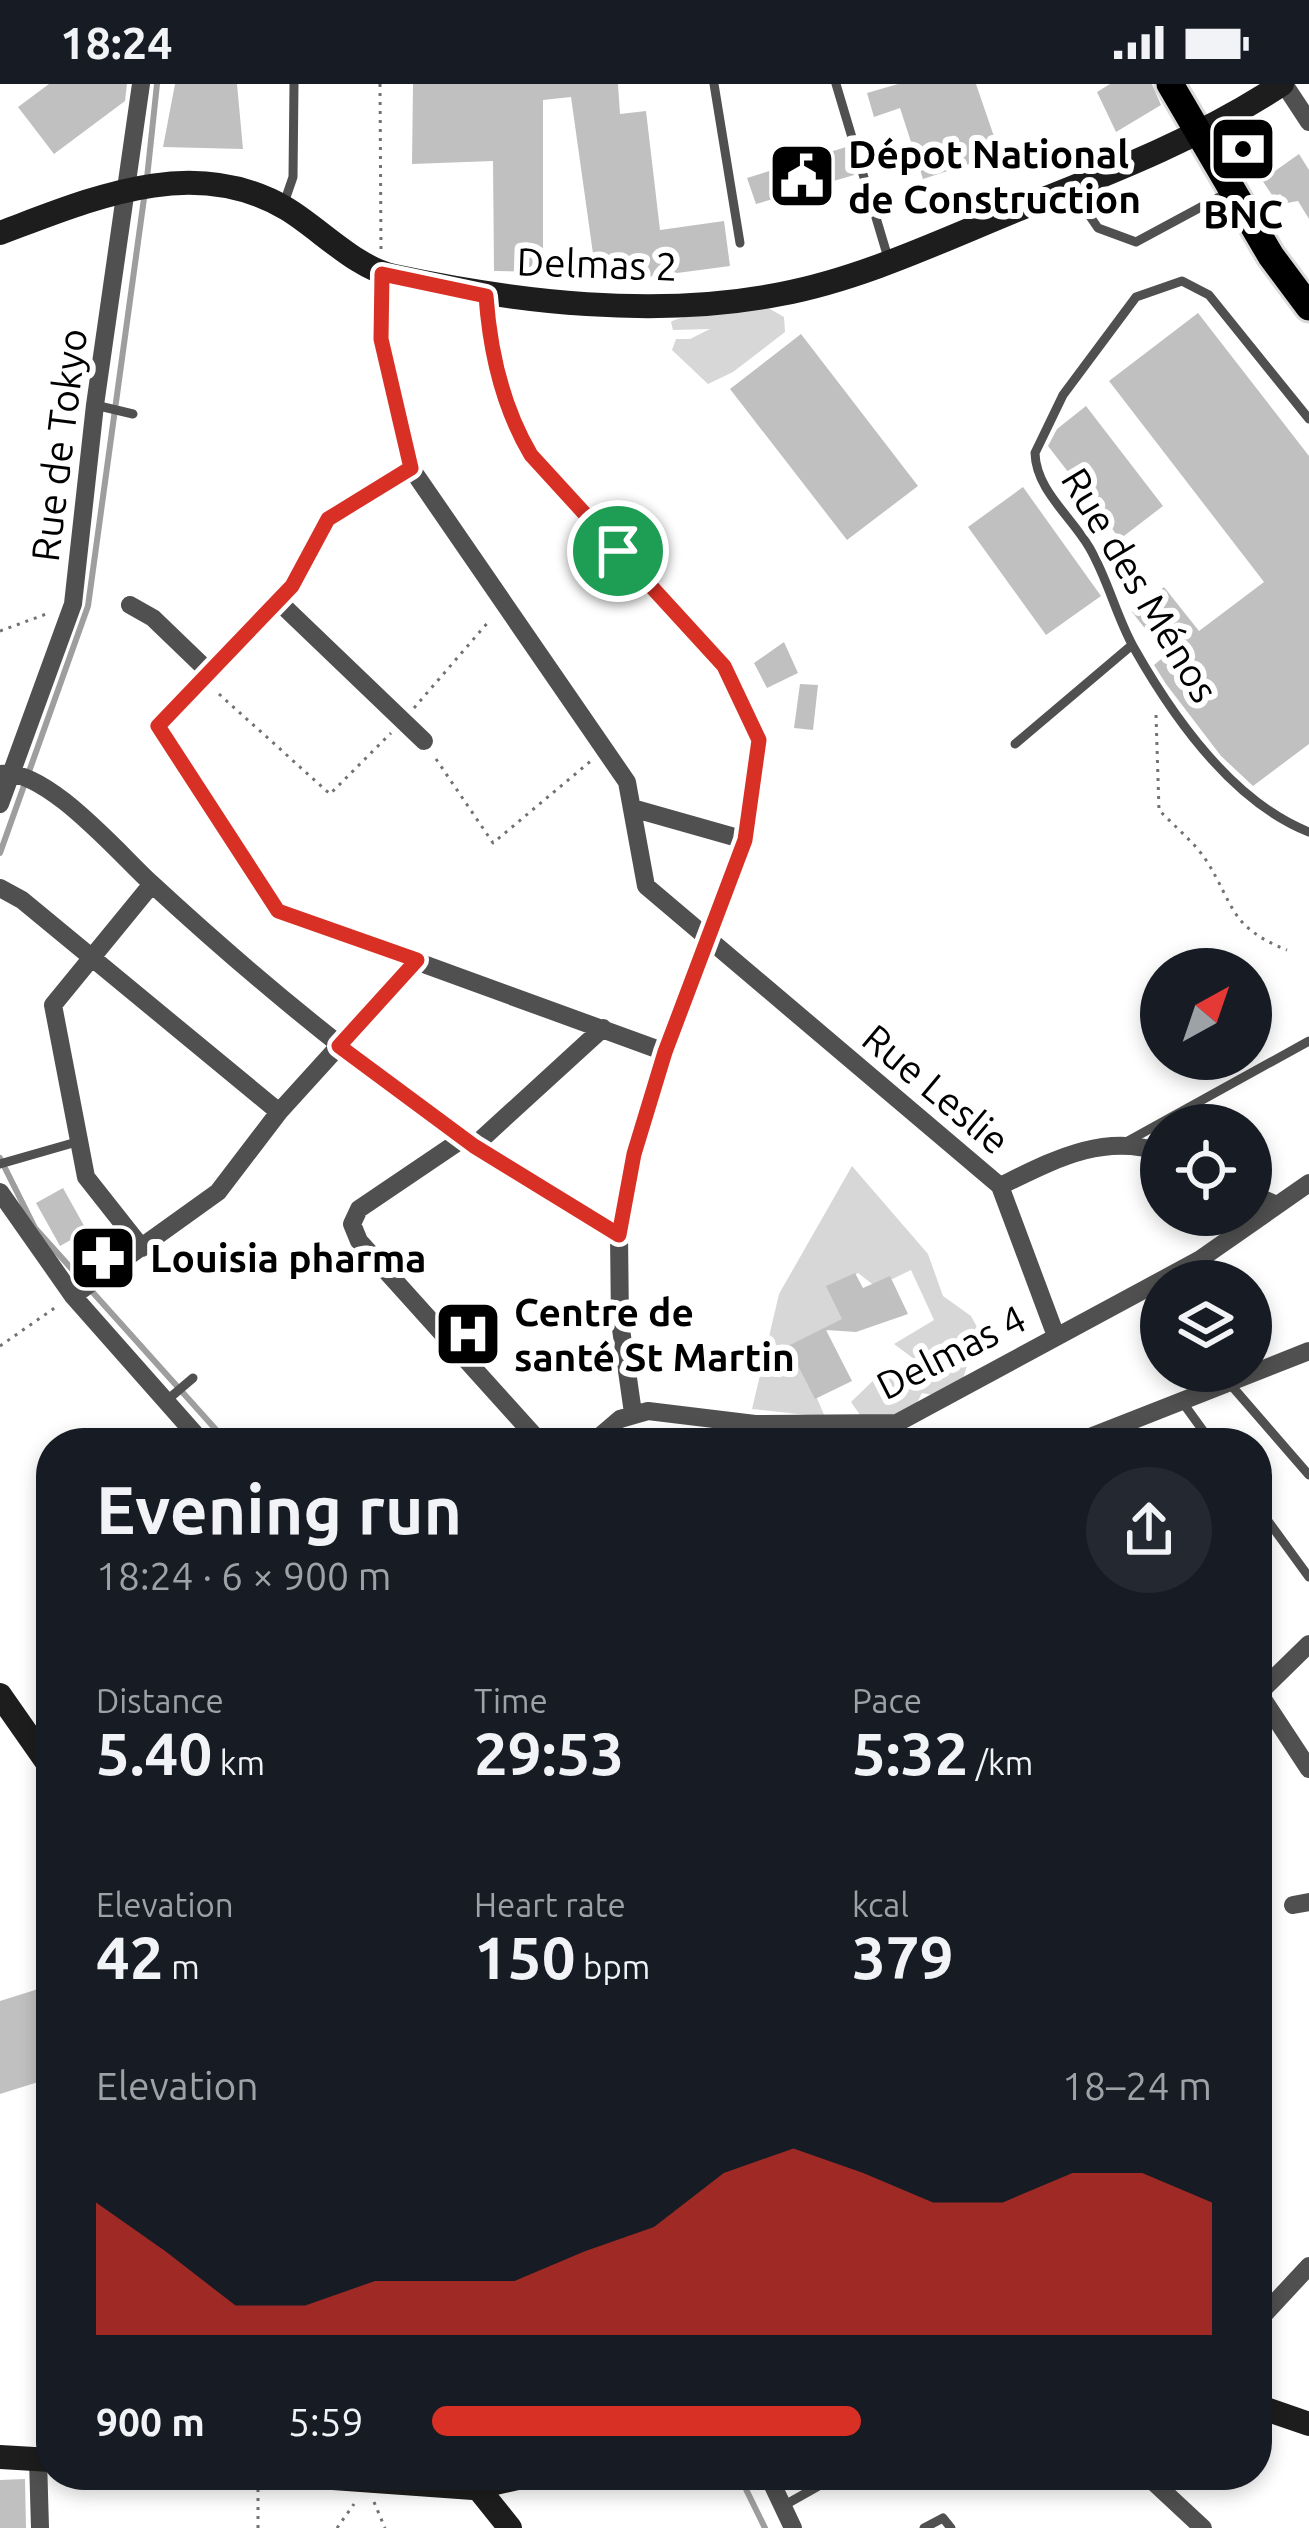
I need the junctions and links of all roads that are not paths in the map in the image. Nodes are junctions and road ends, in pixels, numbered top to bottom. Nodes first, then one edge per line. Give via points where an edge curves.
1 (140, 84) edge
2 (294, 84) edge
3 (714, 84) edge
4 (836, 84) edge
5 (1170, 84) edge
6 (1283, 84) edge
7 (1309, 122) edge
8 (1193, 132) junction
9 (128, 187) junction
10 (1071, 188) junction
11 (1230, 191) junction
12 (283, 206) junction
13 (0, 233) edge
14 (740, 243) dead end
15 (890, 261) junction
16 (382, 274) junction
17 (486, 296) junction
18 (1309, 307) edge
19 (100, 407) junction
20 (133, 414) dead end
21 (1309, 419) edge
22 (411, 468) junction
23 (279, 602) junction
24 (130, 604) dead end
25 (1132, 645) junction
26 (204, 674) junction
27 (424, 741) road end
28 (1015, 744) dead end
29 (9, 774) edge
30 (0, 804) edge
31 (632, 808) junction
32 (1309, 832) edge
33 (745, 840) junction
34 (152, 884) junction
35 (0, 888) edge
36 (708, 939) junction
37 (91, 958) junction
38 (417, 960) junction
39 (603, 1028) junction
40 (1309, 1041) edge
41 (339, 1046) junction
42 (665, 1052) junction
43 (279, 1112) junction
44 (80, 1141) junction
45 (1128, 1141) junction
46 (469, 1142) junction
47 (1140, 1145) edge
48 (0, 1164) edge
49 (1309, 1183) edge
50 (1000, 1186) junction
51 (0, 1192) edge
52 (1272, 1203) edge
53 (1277, 1205) junction
54 (619, 1235) junction
55 (142, 1248) junction
56 (73, 1296) junction
57 (1056, 1336) junction
58 (1309, 1351) edge
59 (1272, 1366) edge
60 (193, 1378) dead end
61 (1210, 1392) edge
62 (1236, 1392) edge
63 (169, 1398) junction
64 (1183, 1403) junction
65 (633, 1413) junction
66 (1124, 1422) junction
67 (897, 1423) junction
68 (192, 1428) edge
69 (527, 1428) edge
70 (612, 1428) edge
71 (900, 1428) edge
72 (1110, 1428) edge
73 (1127, 1428) edge
74 (1201, 1428) edge
75 (1268, 1428) edge
76 (1272, 1433) edge
77 (1309, 1475) edge
78 (1272, 1526) edge
79 (1309, 1577) edge
80 (1309, 1644) edge
81 (1272, 1679) edge
82 (0, 1695) edge
83 (1272, 1713) edge
84 (36, 1747) edge
85 (1309, 1769) edge
86 (1309, 2266) edge
87 (1272, 2306) edge
88 (1272, 2411) edge
89 (1309, 2424) edge
90 (0, 2457) edge
91 (36, 2459) edge
92 (43, 2490) edge
93 (477, 2490) edge
94 (775, 2490) edge
95 (811, 2490) edge
96 (1162, 2490) edge
97 (783, 2506) junction
98 (40, 2528) edge
99 (509, 2528) edge
100 (794, 2528) edge
101 (924, 2528) edge
102 (951, 2528) edge
103 (1203, 2528) edge

1 - 9 street, Rue de Tokyo
2 - 12 lane via 296,145
3 - 14 lane
4 - 15 lane
5 - 8 main road
6 - 7 street
6 - 8 street, Delmas 2
8 - 10 street, Delmas 2
8 - 11 main road
9 - 12 street, Delmas 2 via 208,183
9 - 13 street, Delmas 2
9 - 19 street, Rue de Tokyo
10 - 11 lane via 1099,227 1136,242
10 - 15 street, Delmas 2
11 - 18 main road
12 - 16 street, Delmas 2
15 - 17 street, Delmas 2 via 784,294 712,303
16 - 17 street, Delmas 2
16 - 22 street via 381,339
17 - 33 street via 489,344 531,455 742,693 759,740
19 - 20 lane
19 - 29 street, Rue de Tokyo via 73,604
21 - 25 lane, Rue des Ménos via 1196,285 1164,284 1136,297 1063,394 1035,453 1044,485 1088,545
22 - 23 street via 328,519
22 - 31 street, Rue Leslie via 606,747
23 - 26 street
23 - 27 street
24 - 26 street
25 - 28 lane
25 - 32 lane, Rue des Ménos via 1245,791
26 - 38 street via 158,726 278,911
29 - 30 street, Rue de Tokyo
29 - 34 street via 73,809
31 - 33 street
31 - 36 street, Rue Leslie via 646,886
33 - 36 street
34 - 37 street
34 - 41 street
35 - 37 street
36 - 42 street
36 - 50 street, Rue Leslie
37 - 43 street
37 - 44 street via 52,1005
38 - 39 street
38 - 41 street
39 - 42 street
39 - 46 street
40 - 45 lane
41 - 43 street
41 - 46 street
42 - 54 street
43 - 55 street via 218,1192
44 - 48 lane
44 - 55 street via 86,1177
45 - 47 street
45 - 50 street via 1067,1154
46 - 54 street
46 - 69 street via 359,1209 352,1224
49 - 53 street, Delmas 4
50 - 57 street, Rue Leslie
51 - 56 street
52 - 53 street
53 - 57 street, Delmas 4 via 1199,1260
54 - 65 street
55 - 56 street
56 - 63 street
57 - 67 street, Delmas 4
58 - 59 street
60 - 63 lane
61 - 64 street
62 - 75 lane
63 - 68 street
64 - 66 street
64 - 74 lane
65 - 67 street, Delmas 4 via 755,1424
65 - 70 street
66 - 72 street
66 - 73 street
67 - 71 street
76 - 77 lane
78 - 79 lane
80 - 81 street
82 - 84 street
83 - 85 street
86 - 87 street
88 - 89 street
90 - 91 street
92 - 98 street
93 - 99 street
94 - 97 street
95 - 97 lane
96 - 103 street
97 - 100 street
101 - 102 lane via 943,2518

